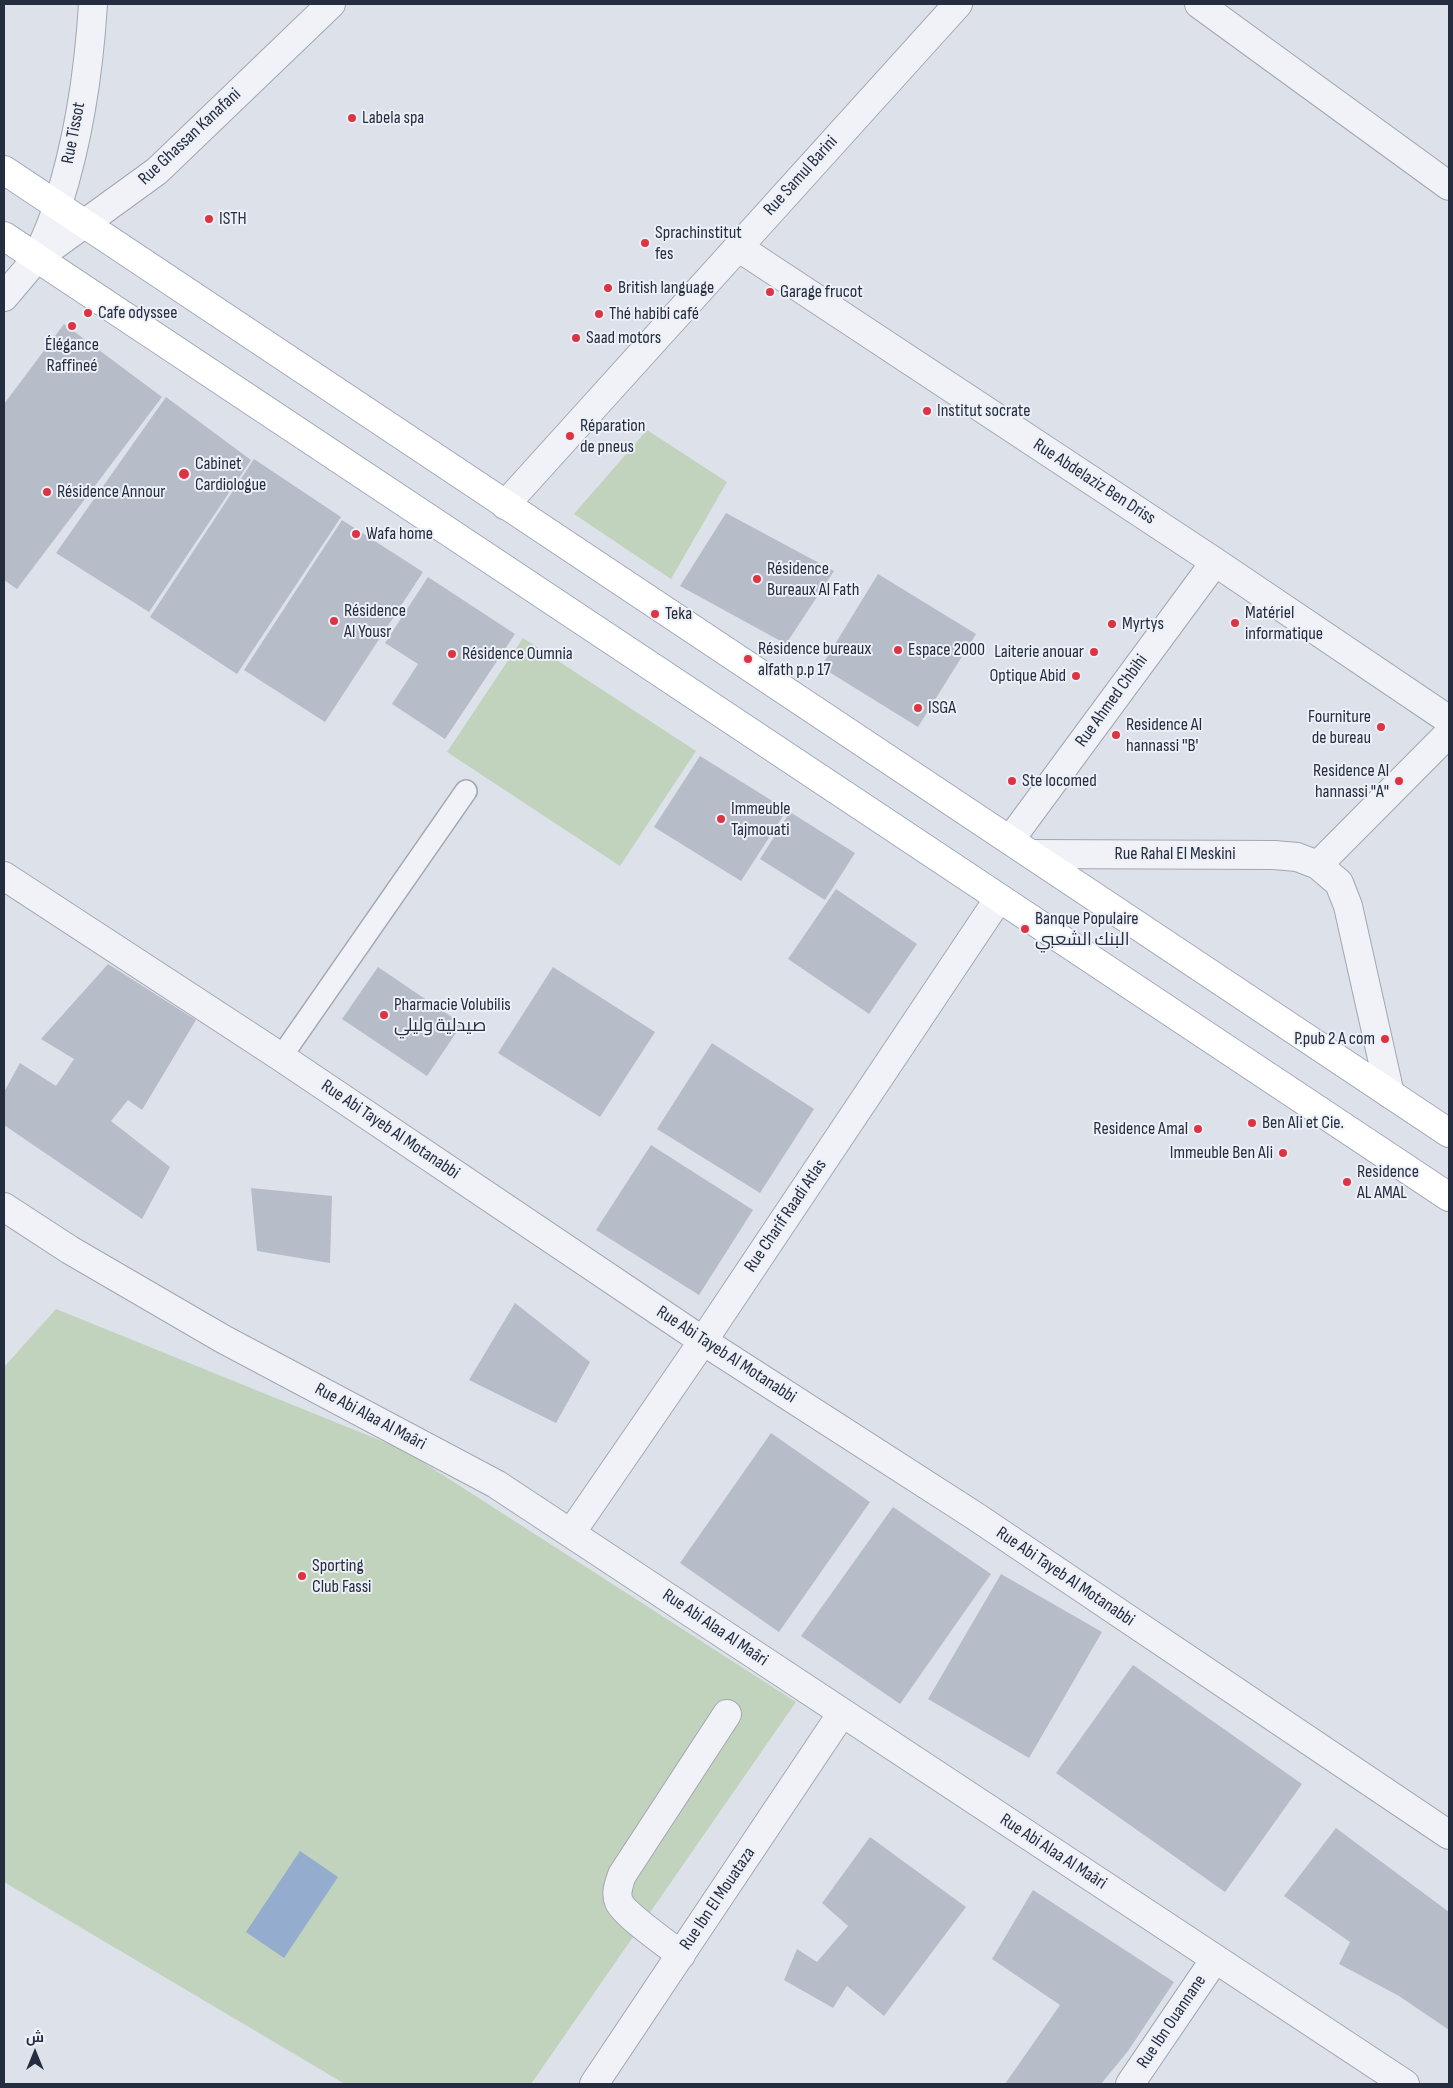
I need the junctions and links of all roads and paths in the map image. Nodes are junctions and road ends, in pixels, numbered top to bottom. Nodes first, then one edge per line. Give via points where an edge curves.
1 (93, 4) edge
2 (331, 4) edge
3 (958, 4) edge
4 (1199, 4) edge
5 (4, 170) edge
6 (1449, 186) edge
7 (58, 206) junction
8 (86, 224) junction
9 (4, 236) edge
10 (738, 247) junction
11 (37, 258) junction
12 (4, 298) edge
13 (505, 505) junction
14 (1215, 562) junction
15 (1449, 720) edge
16 (1449, 733) edge
17 (466, 791) dead end
18 (1021, 847) junction
19 (1318, 865) junction
20 (4, 876) edge
21 (999, 898) junction
22 (282, 1057) junction
23 (1390, 1094) junction
24 (1449, 1133) edge
25 (1449, 1197) edge
26 (4, 1207) edge
27 (703, 1341) junction
28 (571, 1533) junction
29 (842, 1713) junction
30 (727, 1714) dead end
31 (1449, 1835) edge
32 (681, 1955) junction
33 (1215, 1959) junction
34 (594, 2084) edge
35 (1130, 2084) edge
36 (1405, 2084) edge

1 - 7 street, Rue Tissot via 87,68
2 - 8 street, Rue Ghassan Kanafani via 157,171
3 - 10 street, Rue Samul Barini
4 - 6 street
5 - 7 main road
7 - 8 main road
7 - 11 street, Rue Tissot
8 - 11 street, Rue Ghassan Kanafani
8 - 13 main road
9 - 11 main road
10 - 13 street, Rue Samul Barini
10 - 14 street, Rue Abdelaziz Ben Driss
11 - 12 street
11 - 21 main road
13 - 18 main road
14 - 15 street, Rue Abdelaziz Ben Driss
14 - 18 street, Rue Ahmed Chbihi
16 - 19 street
17 - 22 lane
18 - 19 street, Rue Rahal El Meskini via 1274,855 1297,857
18 - 23 main road
19 - 23 street, Rue Rahal El Meskini via 1339,883 1348,906
20 - 22 street, Rue Abi Tayeb Al Motanabbi
21 - 25 main road
21 - 27 street, Rue Charif Raadi Atlas
22 - 27 street, Rue Abi Tayeb Al Motanabbi
23 - 24 main road
26 - 28 street, Rue Abi Alaa Al Maâri via 70,1250 223,1339 496,1484
27 - 28 street, Rue Charif Raadi Atlas
27 - 31 street, Rue Abi Tayeb Al Motanabbi via 975,1516
28 - 29 street, Rue Abi Alaa Al Maâri
29 - 32 street, Rue Ibn El Mouataza
29 - 33 street, Rue Abi Alaa Al Maâri
30 - 32 street via 622,1875 617,1888 619,1903 646,1929
32 - 34 street, Rue Ibn El Mouataza
33 - 35 street, Rue Ibn Ouannane
33 - 36 street, Rue Abi Alaa Al Maâri

